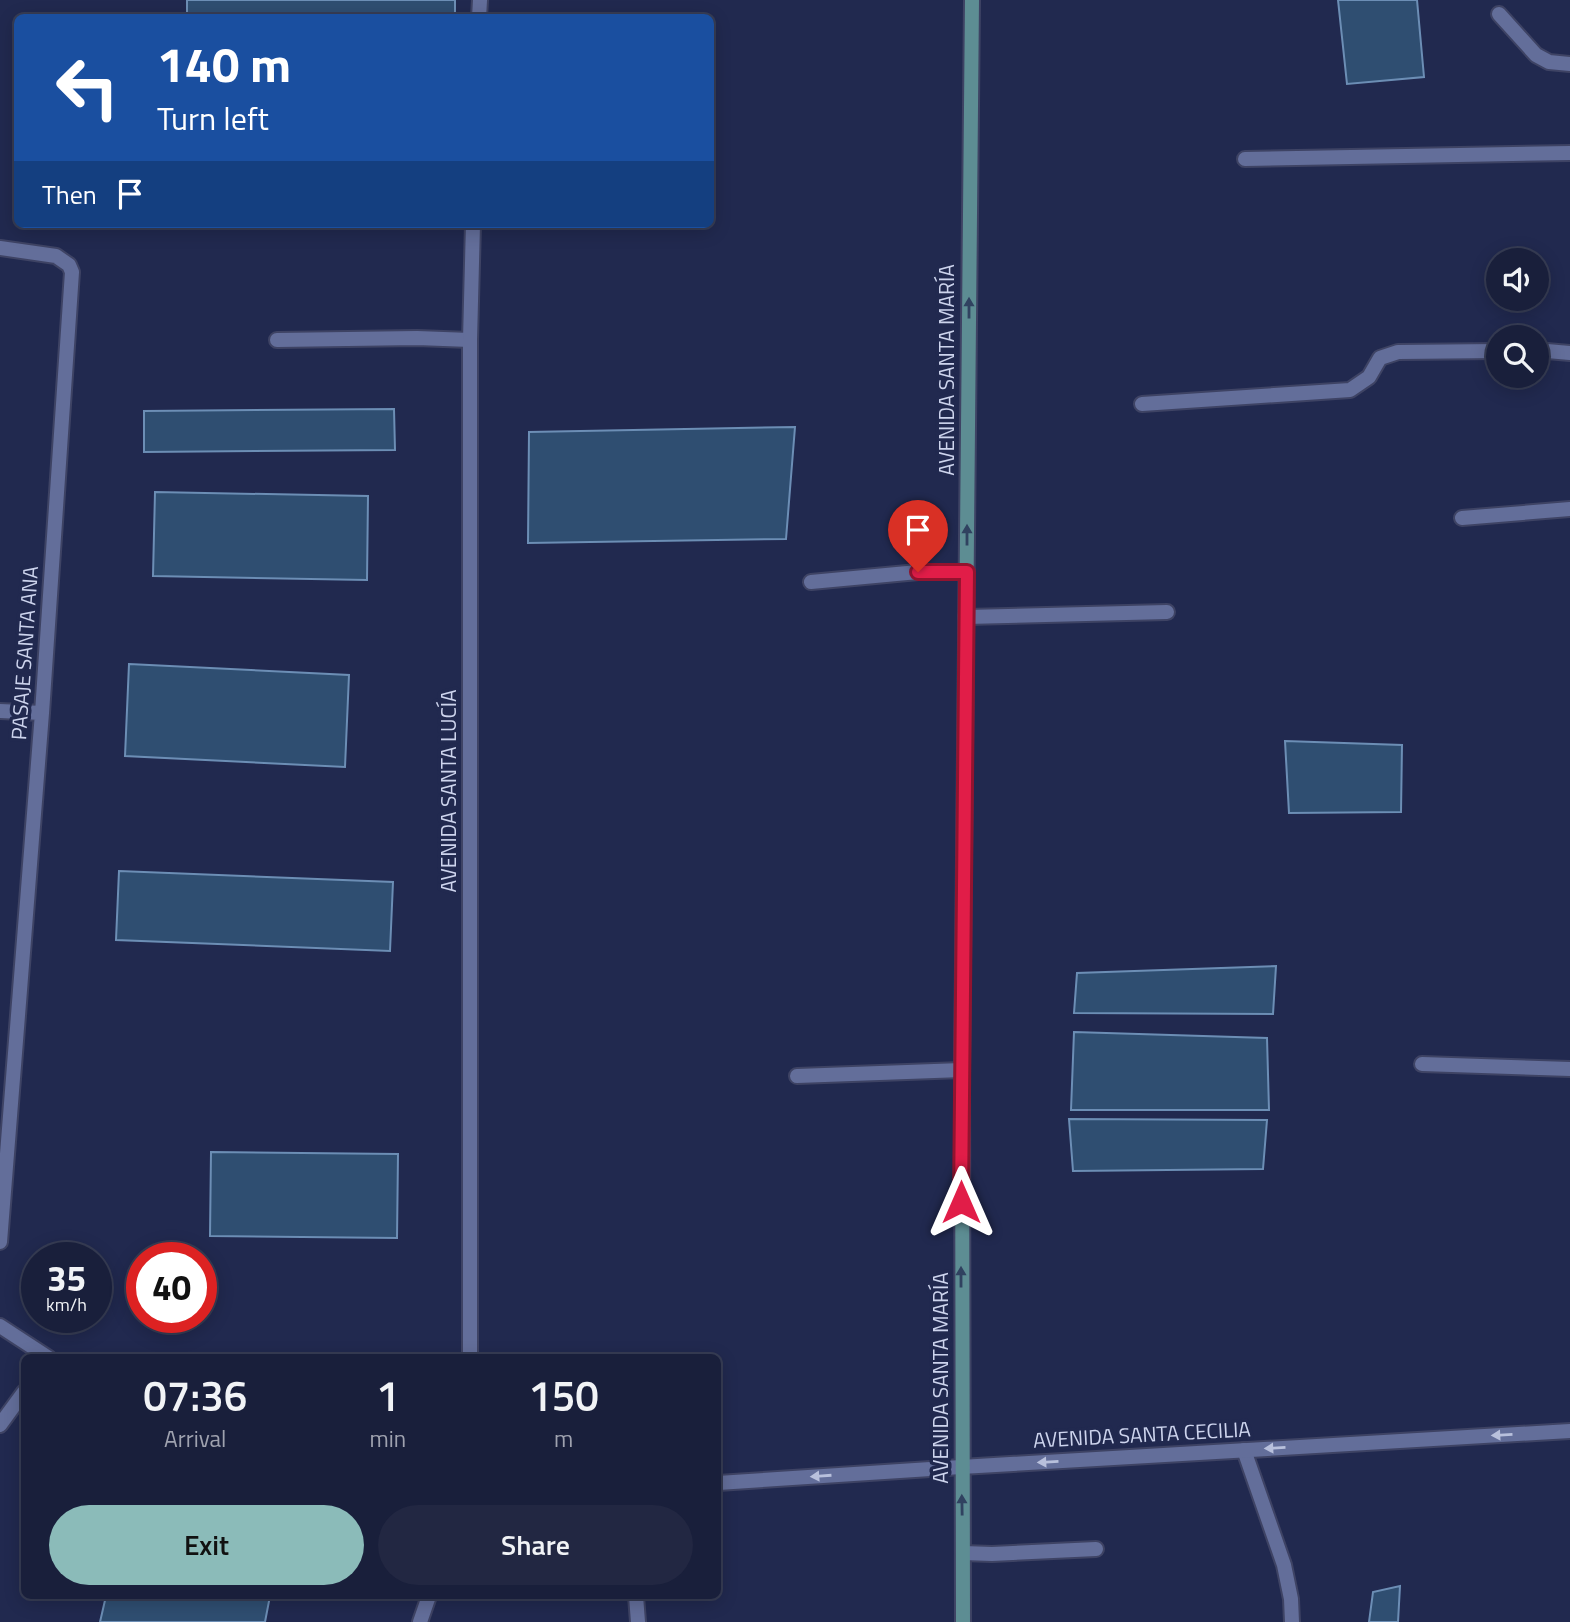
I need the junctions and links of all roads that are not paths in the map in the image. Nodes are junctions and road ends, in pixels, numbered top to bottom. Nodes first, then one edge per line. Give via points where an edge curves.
1 (972, 0) edge
2 (1499, 14) dead end
3 (1570, 64) edge
4 (1570, 153) edge
5 (1245, 159) dead end
6 (473, 228) edge
7 (0, 248) edge
8 (277, 340) dead end
9 (470, 340) junction
10 (1486, 351) edge
11 (1549, 351) edge
12 (1570, 353) edge
13 (1142, 404) dead end
14 (1570, 509) edge
15 (1462, 518) dead end
16 (967, 572) junction
17 (811, 582) dead end
18 (1167, 612) dead end
19 (967, 617) junction
20 (0, 712) edge
21 (42, 713) junction
22 (1422, 1064) dead end
23 (1570, 1069) edge
24 (961, 1070) junction
25 (797, 1076) dead end
26 (0, 1242) edge
27 (0, 1326) edge
28 (43, 1354) edge
29 (470, 1354) edge
30 (21, 1396) edge
31 (0, 1425) edge
32 (1570, 1431) edge
33 (1244, 1450) junction
34 (961, 1466) junction
35 (721, 1483) edge
36 (1096, 1549) dead end
37 (962, 1553) junction
38 (428, 1599) edge
39 (636, 1599) edge
40 (420, 1622) edge
41 (638, 1622) edge
42 (962, 1622) edge
43 (1293, 1622) edge

16 -> 1 street, AVENIDA SANTA MARÍA
2 - 3 street via 1536,55
4 - 5 street
6 - 9 street, AVENIDA SANTA LUCÍA
7 - 21 street, PASAJE SANTA ANA via 56,256 72,272
8 - 9 street
9 - 29 street, AVENIDA SANTA LUCÍA
10 - 13 street via 1398,352 1380,358 1369,377 1350,390
11 - 12 street
14 - 15 street
16 - 17 street
16 - 19 street, AVENIDA SANTA MARÍA
18 - 19 street
19 - 24 street, AVENIDA SANTA MARÍA
20 - 21 street
21 - 26 street, PASAJE SANTA ANA
22 - 23 street
24 - 25 street
34 -> 24 street, AVENIDA SANTA MARÍA
27 - 28 street
30 - 31 street
32 -> 33 street, AVENIDA SANTA CECILIA
33 -> 34 street, AVENIDA SANTA CECILIA
33 - 43 street via 1284,1565
34 -> 35 street, AVENIDA SANTA CECILIA
37 -> 34 street, AVENIDA SANTA MARÍA
36 - 37 street
37 - 42 street, AVENIDA SANTA MARÍA
38 - 40 street
39 - 41 street

